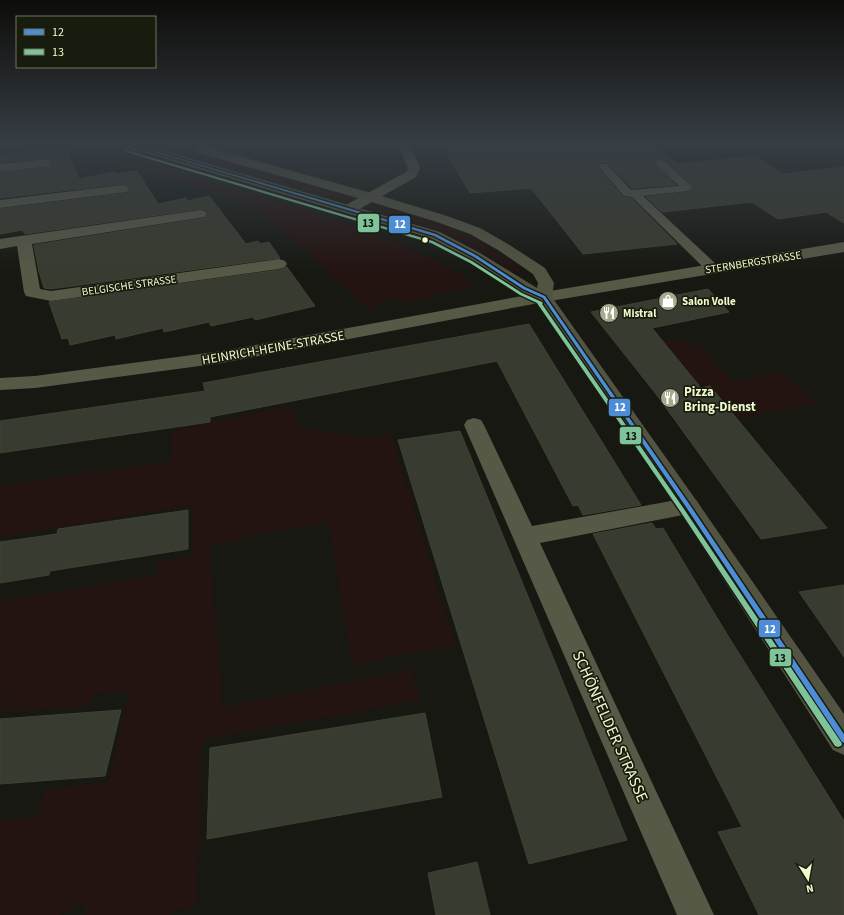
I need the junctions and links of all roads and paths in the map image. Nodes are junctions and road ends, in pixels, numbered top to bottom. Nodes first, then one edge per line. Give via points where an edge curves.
1 (274, 187) edge
2 (333, 187) edge
3 (388, 187) edge
4 (621, 187) edge
5 (687, 187) edge
6 (122, 189) dead end
7 (634, 193) junction
8 (370, 197) junction
9 (0, 204) edge
10 (350, 209) junction
11 (200, 214) dead end
12 (24, 240) junction
13 (0, 244) edge
14 (842, 249) edge
15 (279, 264) dead end
16 (712, 268) junction
17 (544, 297) junction
18 (0, 384) edge
19 (474, 425) dead end
20 (688, 506) junction
21 (525, 537) junction
22 (844, 740) edge
23 (696, 915) edge

1 - 10 main road
2 - 8 main road
3 - 8 street
4 - 7 lane via 628,194
5 - 7 lane
6 - 9 street
7 - 16 lane
8 - 10 street
8 - 17 main road via 442,219 503,247 539,271 546,283
10 - 17 main road via 436,236
11 - 12 street
12 - 13 street
12 - 15 street, BELGISCHE STRASSE via 32,292 51,296
14 - 16 street, STERNBERGSTRASSE
16 - 17 street, STERNBERGSTRASSE
17 - 18 street, HEINRICH-HEINE-STRASSE via 222,356 35,382
17 - 20 main road
19 - 21 street, SCHÖNFELDER STRASSE
20 - 21 street
20 - 22 main road
21 - 23 street, SCHÖNFELDER STRASSE

